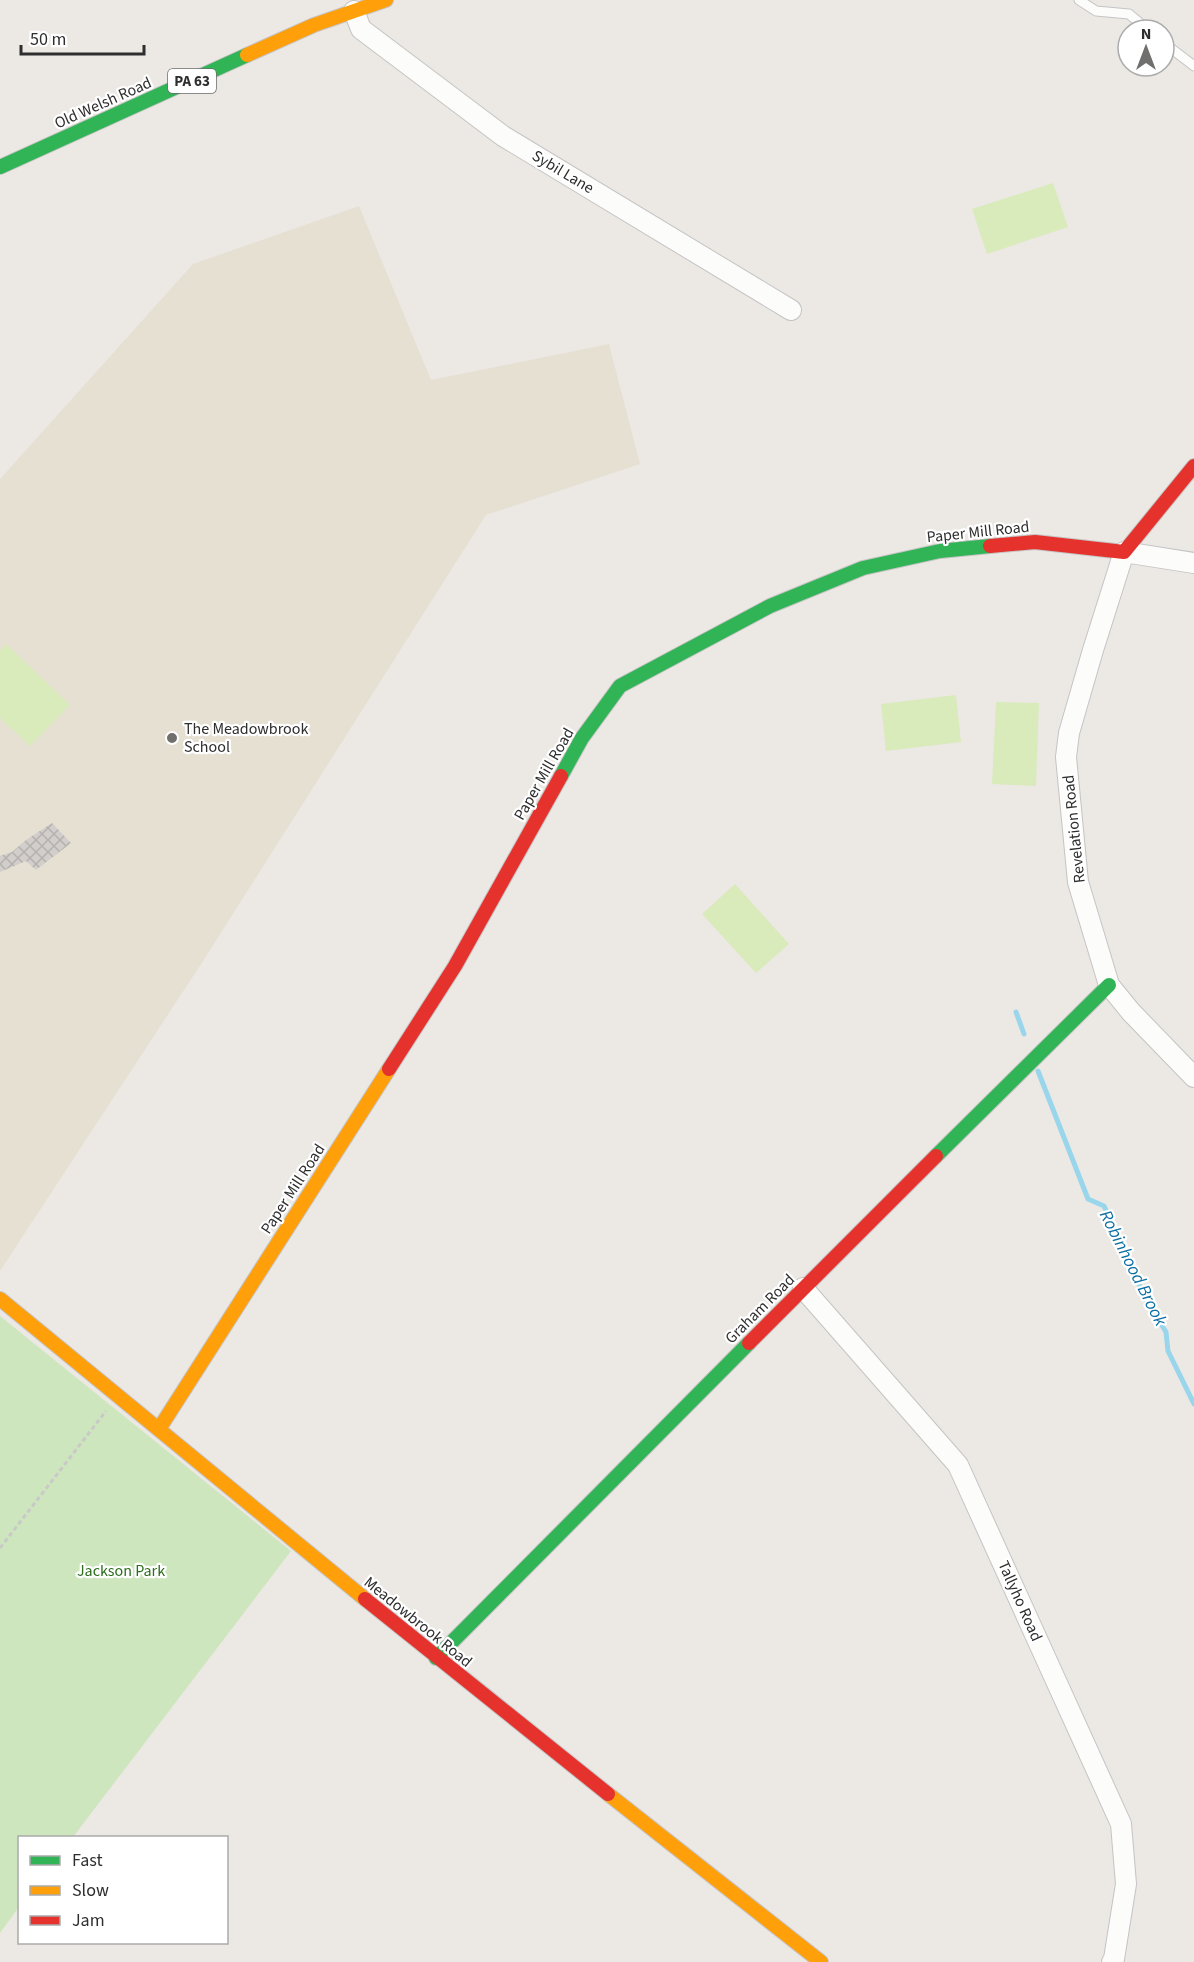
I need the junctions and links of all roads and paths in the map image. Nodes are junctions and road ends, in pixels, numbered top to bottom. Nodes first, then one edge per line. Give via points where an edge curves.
1 (386, 0) edge
2 (1079, 0) edge
3 (354, 11) junction
4 (1134, 18) edge
5 (1176, 52) edge
6 (1194, 66) edge
7 (0, 167) edge
8 (791, 310) dead end
9 (1194, 466) edge
10 (1124, 552) junction
11 (1194, 563) edge
12 (1109, 985) junction
13 (1194, 1077) edge
14 (803, 1288) junction
15 (0, 1299) edge
16 (118, 1396) junction
17 (159, 1429) junction
18 (0, 1548) edge
19 (436, 1658) junction
20 (821, 1962) edge
21 (1112, 1962) edge

1 - 3 street, Old Welsh Road / PA 63
2 - 4 lane via 1096,11 1129,14
3 - 7 street, Old Welsh Road / PA 63 via 314,25
3 - 8 street, Sybil Lane via 361,29 503,136
5 - 6 lane
9 - 10 street
10 - 11 street
10 - 12 street, Revelation Road via 1069,733 1066,757 1078,882
10 - 17 street, Paper Mill Road via 1035,542 940,551 863,568 770,606 620,686 582,738 455,966
12 - 13 street, Revelation Road
12 - 14 street, Graham Road
14 - 19 street, Graham Road
14 - 21 street, Tallyho Road via 958,1465 1121,1824 1126,1884
15 - 16 street, Meadowbrook Road
16 - 17 street, Meadowbrook Road
16 - 18 path
17 - 19 street, Meadowbrook Road
19 - 20 street, Meadowbrook Road

